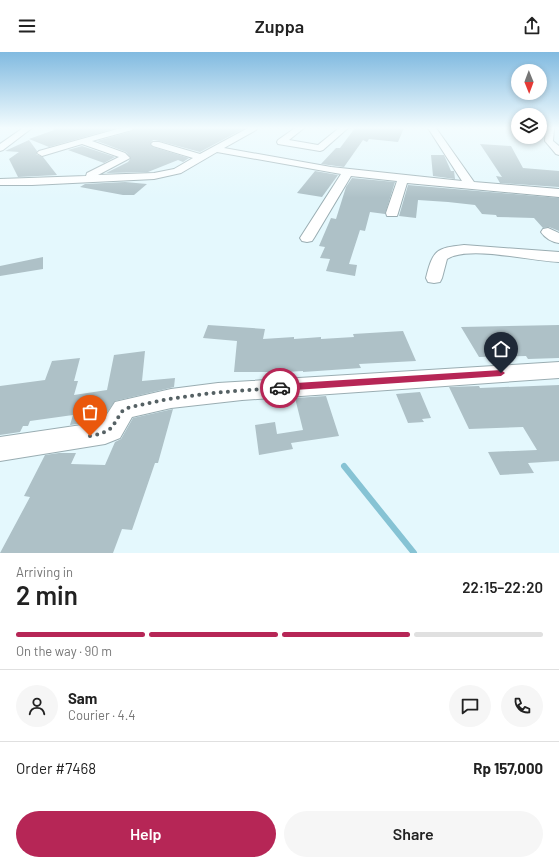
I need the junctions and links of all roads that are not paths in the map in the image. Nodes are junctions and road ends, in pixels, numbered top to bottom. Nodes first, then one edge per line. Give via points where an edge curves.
1 (47, 151) edge
2 (112, 151) edge
3 (181, 151) edge
4 (211, 151) edge
5 (228, 151) edge
6 (448, 151) edge
7 (42, 153) dead end
8 (200, 157) junction
9 (348, 172) junction
10 (83, 179) junction
11 (403, 179) junction
12 (0, 182) edge
13 (470, 185) junction
14 (559, 193) edge
15 (392, 213) dead end
16 (307, 238) dead end
17 (559, 257) edge
18 (434, 278) dead end
19 (559, 370) edge
20 (0, 449) edge

1 - 7 street
2 - 10 street via 125,158
3 - 8 street
4 - 8 street
5 - 9 street
6 - 13 street
8 - 10 street via 169,174
9 - 11 street
9 - 16 street
10 - 12 street
11 - 13 street
11 - 15 street
13 - 14 street
17 - 18 street via 494,251 453,251 444,254 437,261
19 - 20 street via 198,394 124,409 111,430 105,433

